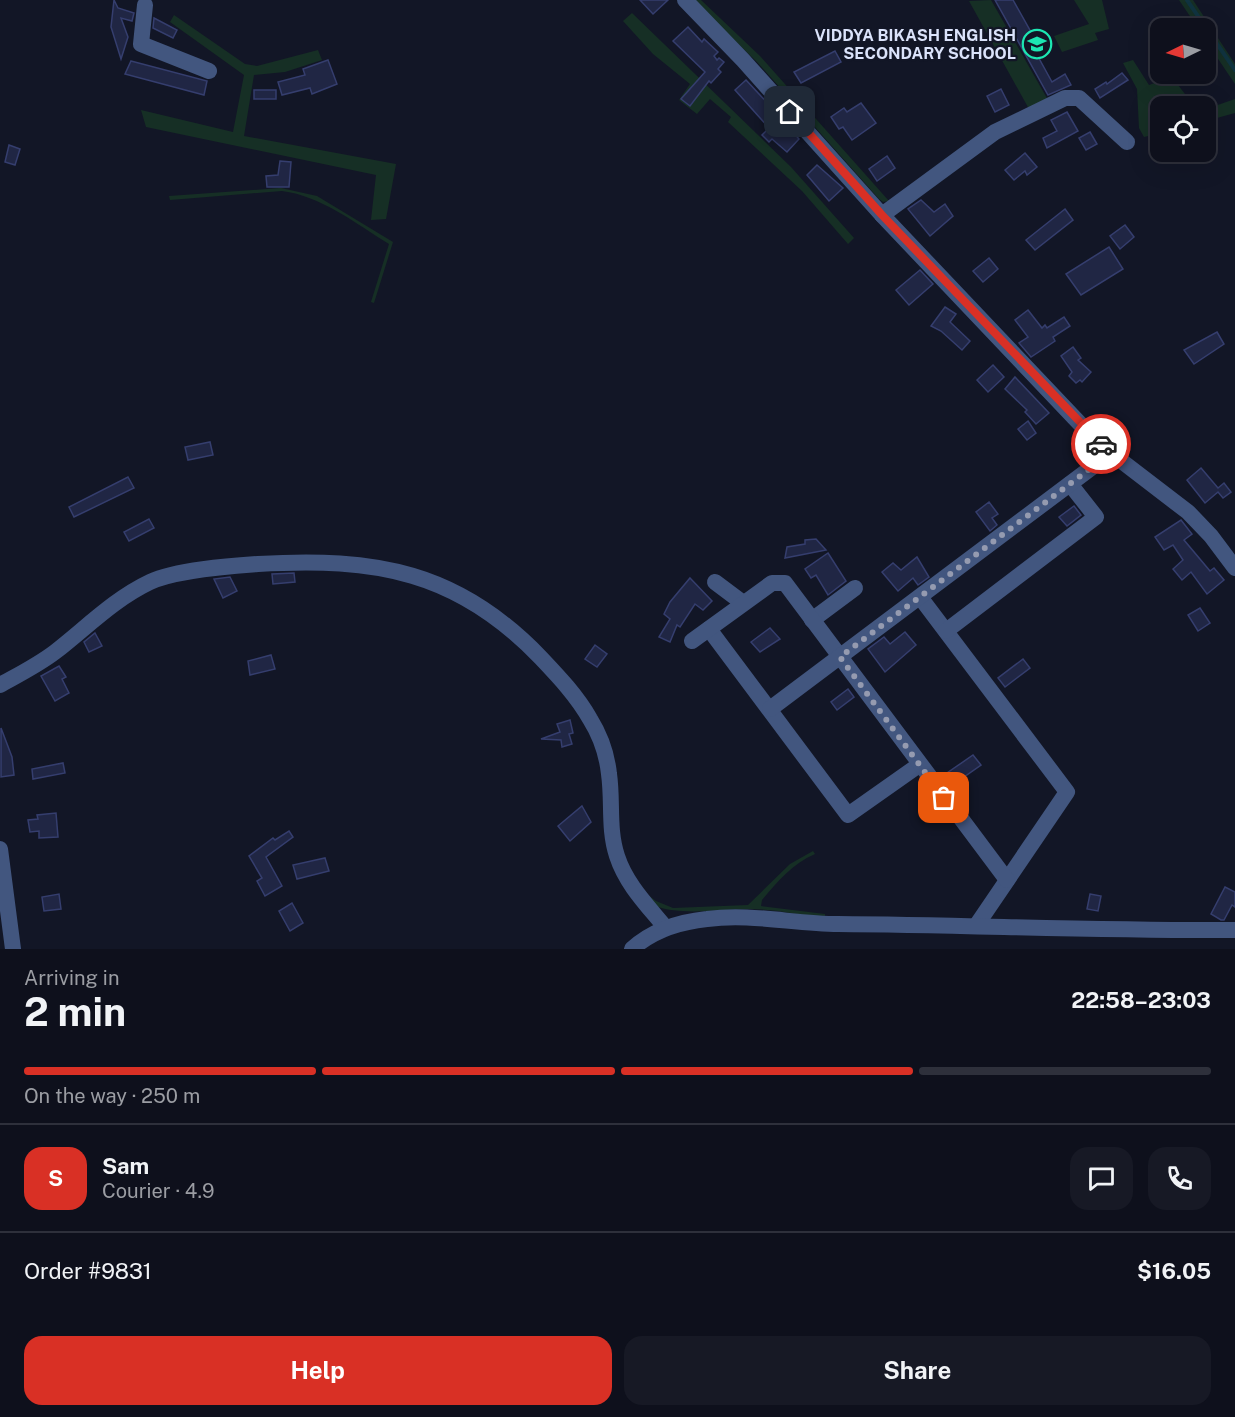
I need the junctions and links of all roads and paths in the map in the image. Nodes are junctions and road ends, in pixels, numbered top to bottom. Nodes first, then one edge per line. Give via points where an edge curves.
1 (685, 0) edge
2 (145, 5) dead end
3 (209, 71) dead end
4 (1127, 142) dead end
5 (882, 215) junction
6 (1111, 453) junction
7 (1070, 484) junction
8 (1235, 568) edge
9 (715, 582) dead end
10 (855, 588) dead end
11 (920, 597) junction
12 (743, 603) junction
13 (812, 620) junction
14 (709, 629) junction
15 (946, 631) junction
16 (692, 641) dead end
17 (840, 657) junction
18 (0, 685) edge
19 (770, 710) junction
20 (919, 765) junction
21 (0, 849) edge
22 (1007, 880) junction
23 (976, 926) junction
24 (665, 927) junction
25 (1235, 930) edge
26 (13, 949) edge
27 (632, 949) edge

1 - 5 street
2 - 3 street via 141,44
4 - 5 street via 1079,98 1065,98 994,132
5 - 6 street
6 - 7 street
6 - 8 street via 1188,512
7 - 11 street
7 - 15 street via 1096,517
9 - 12 street
10 - 13 street
11 - 15 street
11 - 17 street
12 - 13 street via 772,583 785,583
12 - 14 street
13 - 17 street
14 - 16 street
14 - 19 street
15 - 22 street via 1067,792
17 - 19 street
17 - 20 street
18 - 24 street via 54,653 113,605 160,578 242,565 305,561 351,564 440,584 492,613 531,647 580,702 606,756 611,830 617,857 633,890
19 - 20 street via 848,815
20 - 22 street
21 - 26 street
22 - 23 street
23 - 24 street via 834,924 757,916 704,919
23 - 25 street
24 - 27 street

